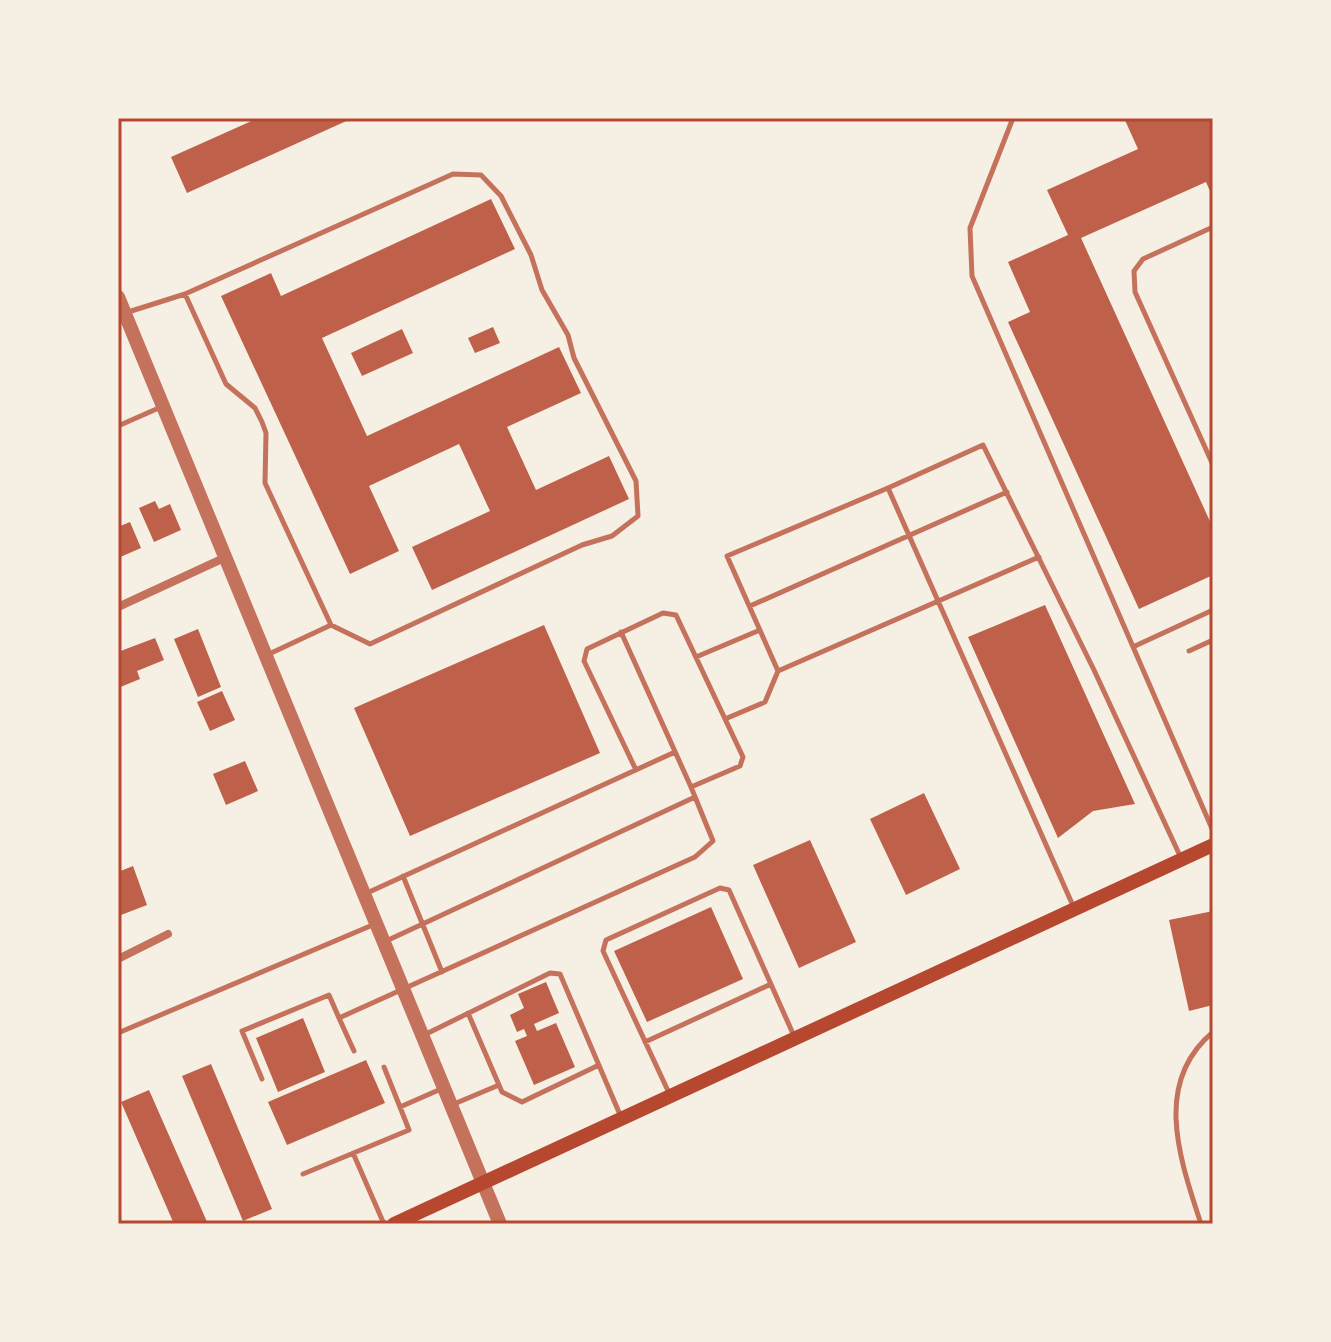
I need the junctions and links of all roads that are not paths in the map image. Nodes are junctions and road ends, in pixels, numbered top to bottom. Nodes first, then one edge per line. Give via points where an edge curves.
1 (1013, 118) edge
2 (1213, 227) edge
3 (185, 294) junction
4 (118, 297) edge
5 (124, 313) junction
6 (163, 406) junction
7 (118, 426) edge
8 (1213, 465) edge
9 (888, 488) junction
10 (1007, 492) junction
11 (910, 536) junction
12 (1039, 557) junction
13 (224, 558) junction
14 (939, 602) junction
15 (750, 606) junction
16 (118, 607) edge
17 (1213, 610) edge
18 (331, 625) junction
19 (760, 630) junction
20 (621, 632) junction
21 (1213, 640) edge
22 (1135, 646) junction
23 (1189, 651) dead end
24 (264, 656) junction
25 (696, 657) junction
26 (778, 671) junction
27 (725, 719) junction
28 (675, 752) junction
29 (636, 770) junction
30 (691, 787) junction
31 (695, 797) junction
32 (1213, 831) edge
33 (1213, 845) edge
34 (1181, 859) junction
35 (403, 876) junction
36 (363, 895) junction
37 (1074, 908) junction
38 (375, 923) junction
39 (423, 924) junction
40 (168, 934) dead end
41 (383, 942) junction
42 (118, 959) edge
43 (442, 972) junction
44 (771, 984) junction
45 (404, 989) junction
46 (468, 1013) junction
47 (339, 1018) junction
48 (1213, 1032) edge
49 (118, 1033) edge
50 (423, 1035) junction
51 (794, 1036) junction
52 (645, 1042) junction
53 (354, 1051) dead end
54 (599, 1065) junction
55 (384, 1067) dead end
56 (262, 1079) dead end
57 (499, 1085) junction
58 (445, 1087) junction
59 (669, 1094) junction
60 (453, 1105) junction
61 (400, 1107) junction
62 (621, 1117) junction
63 (353, 1153) junction
64 (303, 1174) dead end
65 (484, 1182) junction
66 (384, 1224) edge
67 (394, 1224) edge
68 (500, 1224) edge
69 (1201, 1224) edge

1 - 22 lane via 970,228 972,276
2 - 8 lane via 1143,259 1134,271 1135,292
3 - 5 lane
3 - 18 lane via 226,384 255,408 262,422 265,483
3 - 18 lane via 453,174 481,175 501,196 531,255 542,290 636,481 638,516 612,536 582,545 370,644
4 - 5 street
5 - 6 street
6 - 7 lane
6 - 13 street
9 - 10 lane via 983,445
9 - 11 lane
9 - 15 lane via 727,556
10 - 11 lane
10 - 12 lane
11 - 14 lane
11 - 15 lane
12 - 14 lane
12 - 34 lane
13 - 16 street
13 - 24 street
14 - 26 lane
14 - 37 lane
15 - 19 lane
17 - 22 lane
18 - 24 lane
19 - 25 lane
19 - 26 lane
20 - 25 lane via 663,613 676,615
20 - 28 lane
20 - 29 lane via 587,649 584,661
21 - 23 lane
22 - 32 lane
24 - 36 street
25 - 27 lane
26 - 27 lane via 765,702
27 - 30 lane via 743,757 740,766
28 - 29 lane
28 - 30 lane
29 - 35 lane
30 - 31 lane
31 - 39 lane
31 - 43 lane via 713,841 695,857
33 - 34 main road
34 - 37 main road
35 - 36 lane
35 - 39 lane
36 - 38 street
37 - 51 main road
38 - 41 street
38 - 49 lane
39 - 41 lane
39 - 43 lane
40 - 42 street
41 - 45 street
43 - 45 lane
44 - 51 lane
44 - 52 lane
44 - 52 lane via 729,890 720,888 606,940 603,951
45 - 47 lane
45 - 50 street
46 - 50 lane
46 - 54 lane via 550,973 560,974
46 - 57 lane
47 - 53 lane
47 - 56 lane via 329,995 242,1031
48 - 69 lane via 1197,1045 1180,1074 1175,1114 1180,1159
50 - 58 street
51 - 59 main road
52 - 59 lane
54 - 57 lane via 522,1102
54 - 62 lane
55 - 61 lane
57 - 60 lane
58 - 60 street
58 - 61 lane
59 - 62 main road
60 - 65 street
61 - 63 lane via 409,1130
62 - 65 main road
63 - 64 lane
63 - 66 lane
65 - 67 main road
65 - 68 street

